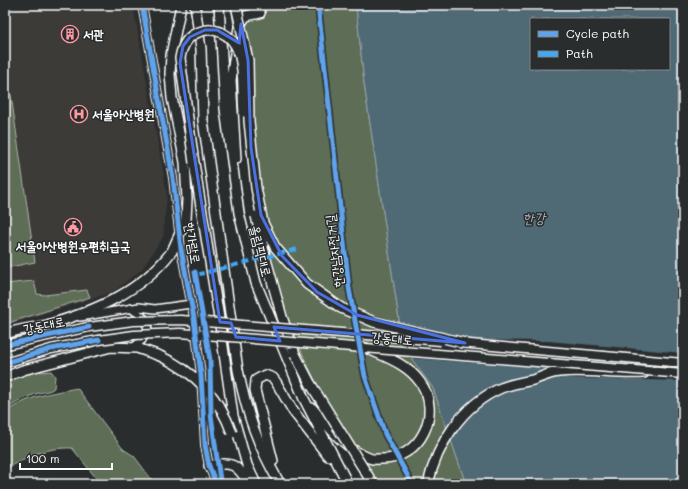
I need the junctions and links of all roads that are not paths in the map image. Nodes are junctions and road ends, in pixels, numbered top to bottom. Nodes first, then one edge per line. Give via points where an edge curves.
1 (142, 5) edge
2 (181, 5) edge
3 (195, 5) edge
4 (219, 5) edge
5 (236, 5) edge
6 (240, 5) edge
7 (252, 5) edge
8 (239, 26) junction
9 (194, 163) junction
10 (235, 186) junction
11 (256, 188) junction
12 (186, 220) junction
13 (258, 225) junction
14 (191, 304) junction
15 (131, 308) junction
16 (155, 309) junction
17 (145, 319) junction
18 (47, 325) junction
19 (5, 334) edge
20 (465, 343) junction
21 (5, 345) edge
22 (133, 348) junction
23 (366, 348) junction
24 (5, 363) edge
25 (683, 363) edge
26 (654, 372) junction
27 (683, 374) edge
28 (5, 376) edge
29 (304, 399) junction
30 (248, 465) junction
31 (209, 466) junction
32 (341, 473) junction
33 (280, 483) edge
34 (216, 484) edge
35 (249, 484) edge
36 (256, 484) edge
37 (348, 484) edge
38 (373, 484) edge
39 (428, 484) edge

1 - 14 street, 한가람로 via 173,178 181,249
2 - 12 highway via 171,55 170,74 172,98 185,162
3 - 33 highway via 201,49 207,157 238,370 254,434
4 - 10 highway, 올림픽대로 via 225,109
5 - 11 highway, bridge via 248,60 249,120
6 - 8 highway
7 - 8 highway via 260,13 246,16
8 - 10 highway via 230,80 237,146
9 - 12 highway via 191,209
9 - 13 highway, bridge via 180,58 183,46 190,37 199,31 211,29 228,36 235,43 239,54 251,185
9 - 30 highway via 233,416
10 - 29 highway, 올림픽대로 via 256,283
11 - 13 highway, bridge
11 - 20 highway, bridge via 263,223 275,247 317,292 341,308 374,322
12 - 18 highway, bridge via 172,251 150,276 124,295 104,305
13 - 38 highway, bridge via 277,304 295,354 310,383
14 - 16 street
14 - 31 street, 한가람로 via 201,375 205,446
15 - 16 street
15 - 17 street
15 - 18 street
16 - 17 street
17 - 22 street via 148,330
18 - 19 highway
20 - 21 main road, 강동대로, bridge via 181,320 133,321 89,327
20 - 25 main road, 강동대로, bridge
22 - 28 highway via 111,347
22 - 30 highway, bridge via 160,356 182,367 200,381 222,409
23 - 24 main road, 강동대로, bridge via 180,333 99,340 51,349
23 - 26 main road, 강동대로, bridge
23 - 29 highway via 405,367 420,382 428,396 430,409 427,425 411,450 392,460 370,459 352,450
26 - 27 main road, 강동대로, bridge
26 - 39 highway, bridge via 622,375 560,372 500,389 479,401 458,420 439,453
29 - 32 highway, 올림픽대로
30 - 36 highway
31 - 34 street, 한가람로
31 - 35 highway via 224,463 234,466
32 - 33 highway via 293,411 273,378 265,374 256,380 256,398
32 - 37 highway, 올림픽대로

